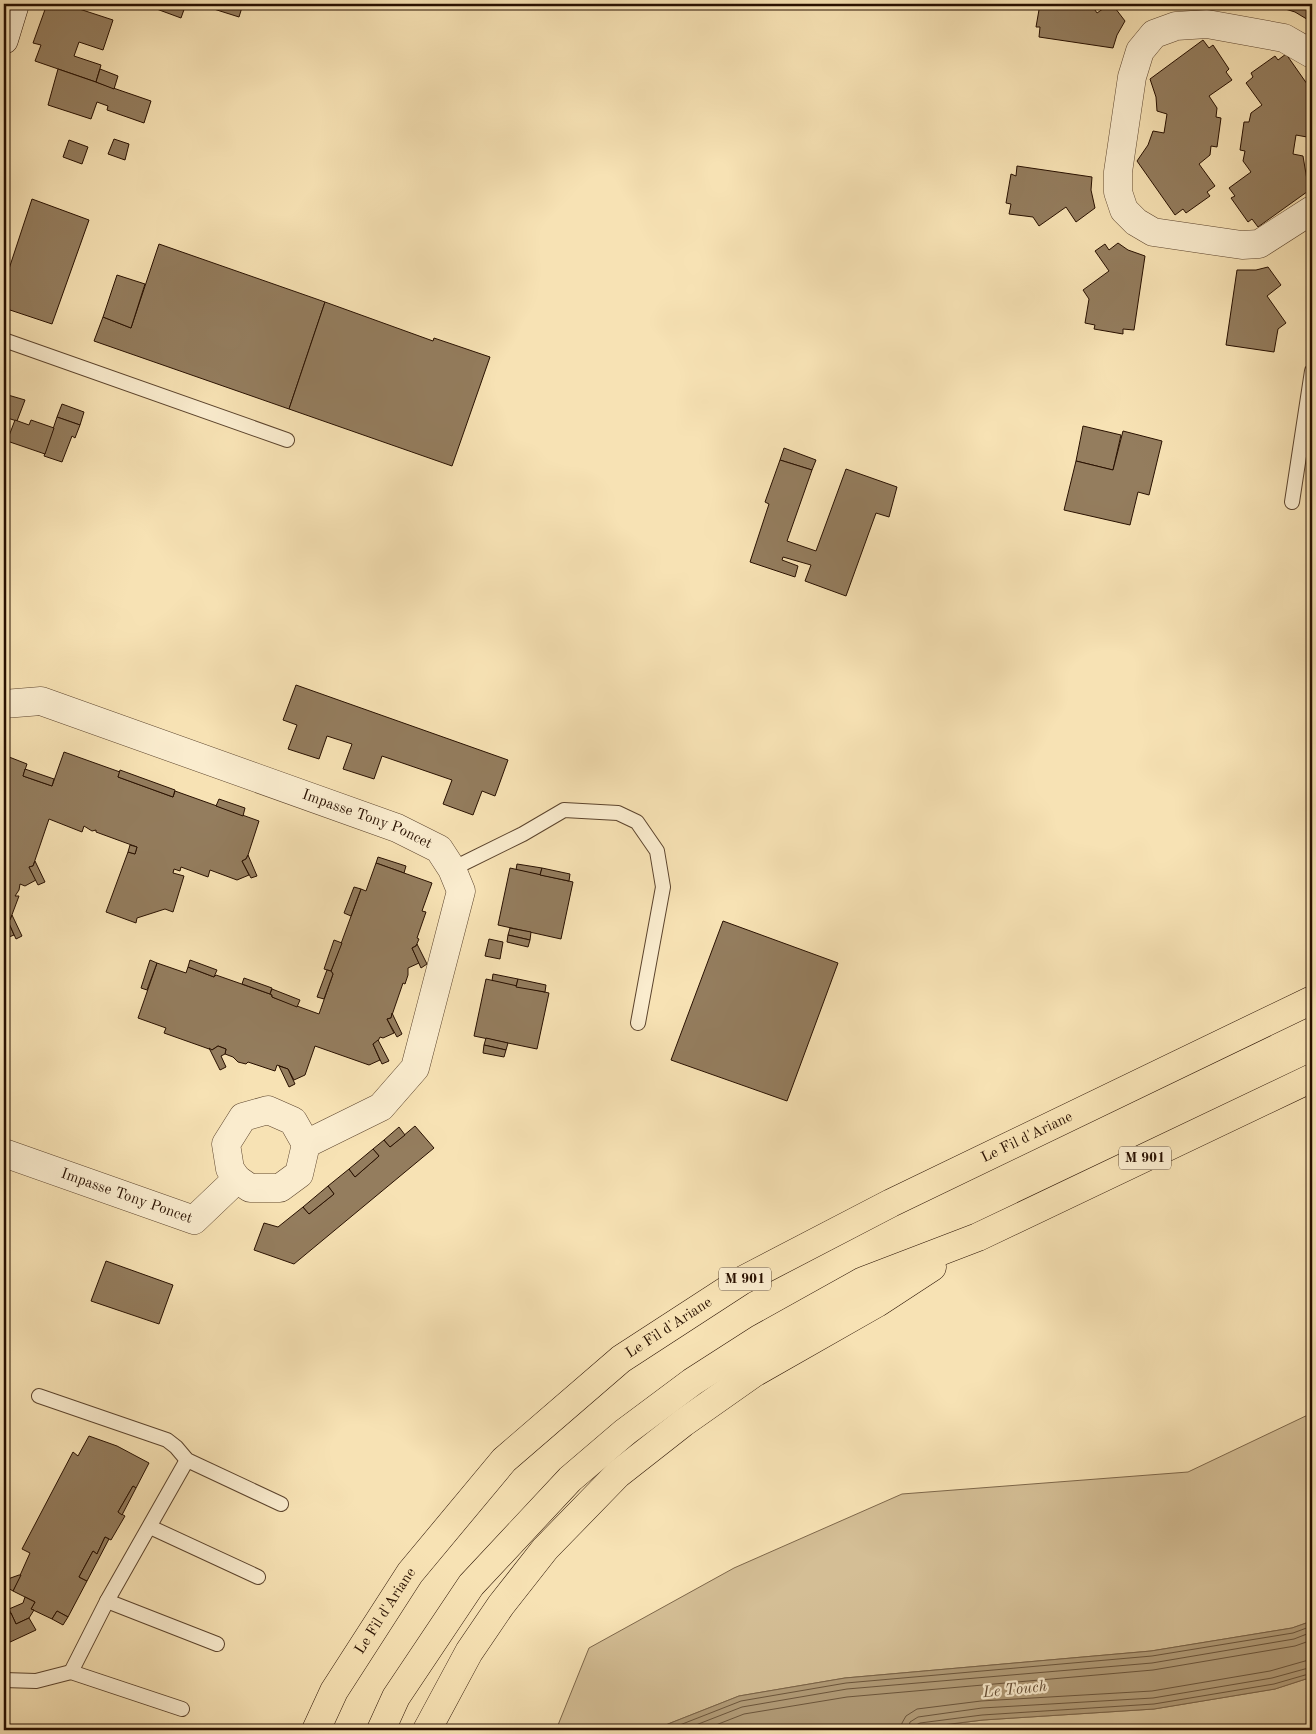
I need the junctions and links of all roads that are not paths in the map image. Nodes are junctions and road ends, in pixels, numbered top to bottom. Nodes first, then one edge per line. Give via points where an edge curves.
1 (15, 4) edge
2 (4, 40) edge
3 (1312, 54) edge
4 (1312, 210) edge
5 (4, 340) edge
6 (1312, 372) edge
7 (287, 440) dead end
8 (1292, 502) dead end
9 (4, 704) edge
10 (452, 869) junction
11 (1312, 1000) edge
12 (638, 1023) dead end
13 (1312, 1078) edge
14 (306, 1144) junction
15 (4, 1153) edge
16 (238, 1179) junction
17 (978, 1237) junction
18 (39, 1396) dead end
19 (187, 1460) junction
20 (281, 1504) dead end
21 (150, 1527) junction
22 (258, 1577) dead end
23 (107, 1601) junction
24 (217, 1644) dead end
25 (71, 1672) junction
26 (4, 1680) edge
27 (182, 1709) dead end
28 (316, 1730) edge
29 (381, 1730) edge
30 (427, 1730) edge

1 - 2 street
3 - 4 street via 1284,38 1207,24 1176,26 1154,34 1140,52 1132,77 1118,192 1124,210 1153,232 1242,246 1259,244
5 - 7 lane
6 - 8 lane
9 - 10 street, Impasse Tony Poncet via 41,701 397,828 439,849
10 - 12 lane via 564,810 618,813 637,822 657,851 663,887
10 - 14 street, Impasse Tony Poncet via 462,891 415,1068 381,1107
11 - 28 highway, Le Fil d'Ariane / M 901 via 891,1202 741,1281 621,1359 504,1460 410,1573 334,1691
13 - 17 highway, M 901
14 - 16 street via 299,1174 280,1188 250,1188
14 - 16 street via 293,1121 268,1110 243,1118 226,1144 230,1169
15 - 16 street, Impasse Tony Poncet via 194,1220
17 - 29 highway, M 901 via 862,1281 759,1339 692,1382 625,1432 570,1480 471,1585 396,1698
17 - 30 highway, M 901 via 877,1302 754,1373 618,1474 545,1549 501,1605 469,1652
18 - 19 lane via 167,1440
19 - 20 lane
19 - 21 lane
21 - 22 lane
21 - 23 lane
23 - 24 lane
23 - 25 lane
25 - 26 lane via 36,1682
25 - 27 lane

